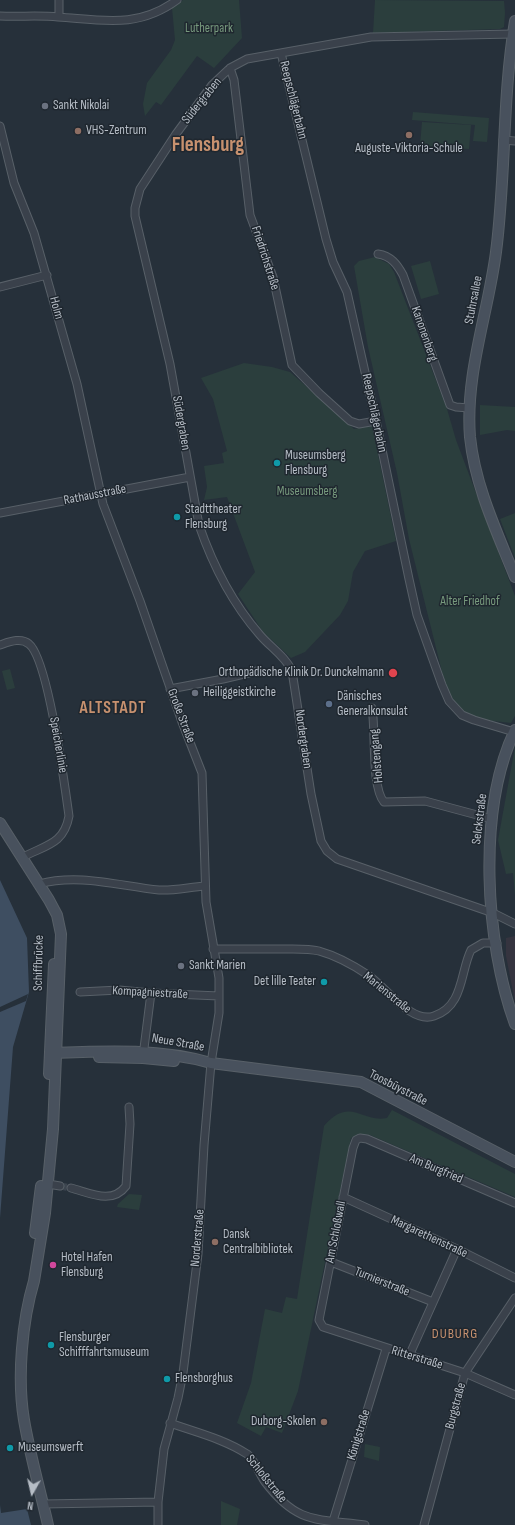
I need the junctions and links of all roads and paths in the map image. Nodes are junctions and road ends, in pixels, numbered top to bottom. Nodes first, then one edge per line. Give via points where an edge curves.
1 (59, 0) edge
2 (177, 0) edge
3 (0, 16) edge
4 (59, 17) junction
5 (515, 21) edge
6 (513, 34) junction
7 (281, 53) junction
8 (230, 68) junction
9 (0, 126) edge
10 (504, 140) junction
11 (515, 141) edge
12 (378, 254) dead end
13 (46, 275) junction
14 (0, 287) edge
15 (470, 408) junction
16 (376, 421) junction
17 (190, 477) junction
18 (100, 494) junction
19 (0, 512) edge
20 (515, 577) edge
21 (0, 645) edge
22 (257, 671) dead end
23 (170, 689) junction
24 (372, 708) dead end
25 (515, 731) edge
26 (492, 819) junction
27 (0, 823) edge
28 (23, 858) junction
29 (39, 884) junction
30 (205, 886) junction
31 (493, 913) junction
32 (515, 924) edge
33 (497, 942) junction
34 (214, 949) junction
35 (80, 992) dead end
36 (151, 993) junction
37 (219, 996) junction
38 (515, 1024) edge
39 (53, 1052) junction
40 (144, 1054) junction
41 (211, 1062) junction
42 (129, 1107) dead end
43 (356, 1140) joint
44 (515, 1162) edge
45 (48, 1184) junction
46 (60, 1186) tunnel mouth
47 (72, 1188) tunnel mouth
48 (343, 1197) junction
49 (515, 1203) edge
50 (457, 1249) junction
51 (331, 1262) junction
52 (515, 1278) edge
53 (30, 1295) junction
54 (515, 1298) edge
55 (433, 1302) junction
56 (319, 1324) joint
57 (386, 1349) junction
58 (409, 1356) junction
59 (465, 1373) junction
60 (515, 1395) edge
61 (170, 1423) junction
62 (158, 1502) junction
63 (43, 1504) junction
64 (333, 1521) junction
65 (48, 1525) edge
66 (158, 1525) edge
67 (364, 1525) edge
68 (424, 1525) edge

1 - 4 street
2 - 4 street via 156,13 118,22
3 - 4 street
5 - 6 main road, Stuhrsallee
6 - 7 street, Südergraben via 371,37
6 - 10 main road, Stuhrsallee via 507,79
7 - 8 street, Südergraben via 247,59
7 - 16 street, Reepschlägerbahn via 326,239 346,292
8 - 16 street, Friedrichstraße via 234,80 250,215 273,277 292,365 350,421 359,424
8 - 17 street, Südergraben via 212,85 172,139 140,189 135,208 170,364
9 - 13 street, Holm via 14,183 29,219
10 - 11 street
10 - 15 main road, Stuhrsallee via 496,251 488,304 475,358
12 - 15 street, Kanonenberg via 394,261 403,275 450,405
13 - 14 street
13 - 18 street, Holm via 76,384
15 - 20 main road, Stuhrsallee via 470,438 479,479
16 - 25 street, Reepschlägerbahn via 417,615 449,701 462,715
17 - 18 street, Rathausstraße
17 - 31 street, Nordergraben via 204,540 232,595 259,634 284,658 292,671 320,841 337,859 349,864
18 - 19 street, Rathausstraße
18 - 23 street, Große Straße
21 - 28 street, Speicherlinie via 17,640 24,641 35,651 54,722 68,816 66,828 57,840
22 - 23 street
23 - 30 street, Große Straße via 202,773
24 - 26 street, Holstengang via 375,766 384,802 425,800
25 - 26 main road, Selckstraße via 498,783
26 - 31 main road, Selckstraße via 489,856
27 - 28 main road, Schiffbrücke
28 - 29 main road, Schiffbrücke
29 - 30 street via 85,879 156,889
29 - 39 main road, Schiffbrücke via 54,934
30 - 34 street, Große Straße
31 - 32 street, Nordergraben
31 - 33 main road, Selckstraße
33 - 34 street, Marienstraße via 483,943 471,950 456,997 443,1011 428,1018 409,1012 382,985 343,960 326,953 308,949
33 - 38 main road, Selckstraße via 503,987
34 - 37 street, Norderstraße
35 - 36 street, Kompagniestraße via 119,990
36 - 37 street, Kompagniestraße
36 - 40 street
37 - 41 street, Norderstraße via 219,1013
39 - 40 main road, Neue Straße via 90,1057
39 - 45 main road, Schiffbrücke
39 - 53 main road, Schiffbrücke via 29,1280
40 - 41 main road, Neue Straße via 191,1057
41 - 44 main road, Toosbüystraße via 361,1082
41 - 61 street, Norderstraße via 198,1254 183,1373
42 - 47 street via 126,1186 122,1192 108,1197
43 - 48 street, Am Schloßwall
43 - 49 street, Am Burgfried via 367,1139
45 - 46 street
45 - 53 main road, Schiffbrücke
48 - 50 street, Margarethenstraße
48 - 51 street, Am Schloßwall
50 - 52 street, Margarethenstraße
50 - 55 street
51 - 55 street, Turnierstraße
51 - 56 street, Am Schloßwall
53 - 63 main road, Schiffbrücke via 21,1365 21,1395 24,1421
54 - 59 street, Burgstraße
55 - 58 street
56 - 57 street, Ritterstraße
57 - 58 street, Ritterstraße
57 - 64 street, Königstraße
58 - 59 street, Ritterstraße
59 - 60 street, Ritterstraße
59 - 68 street, Burgstraße
61 - 62 street, Norderstraße via 164,1449
61 - 64 street, Schloßstraße via 210,1437 251,1458 273,1492 299,1514 311,1519
62 - 63 street
62 - 66 street, Norderstraße
63 - 65 main road, Schiffbrücke
64 - 67 street, Schloßstraße

